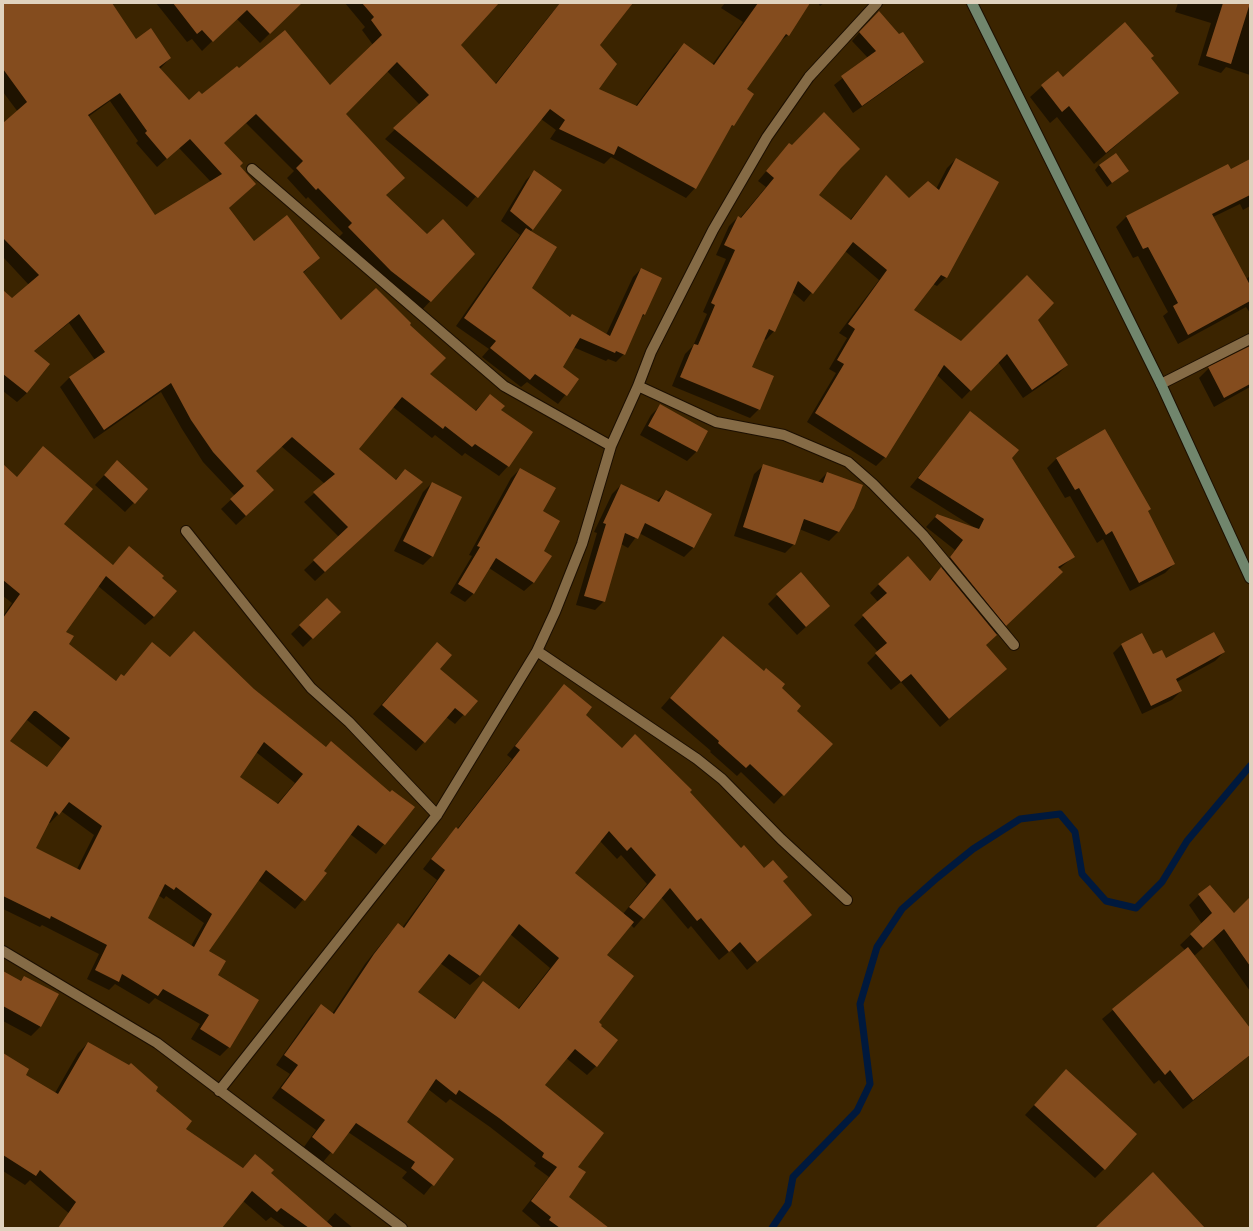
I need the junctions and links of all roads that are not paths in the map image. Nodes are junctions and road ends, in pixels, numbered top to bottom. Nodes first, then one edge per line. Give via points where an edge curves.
1 (877, 3) edge
2 (972, 3) edge
3 (252, 169) dead end
4 (1250, 339) edge
5 (1161, 384) junction
6 (638, 386) junction
7 (611, 446) junction
8 (186, 531) dead end
9 (1250, 578) edge
10 (1014, 645) dead end
11 (538, 651) junction
12 (437, 815) junction
13 (847, 900) dead end
14 (3, 951) edge
15 (219, 1091) junction
16 (402, 1228) edge

1 - 6 street via 809,77 767,137 713,230 651,352
2 - 5 main road
3 - 7 street via 504,386
4 - 5 street
5 - 9 main road
6 - 7 street
6 - 10 street via 716,422 784,435 848,462 923,535
7 - 11 street via 582,544
8 - 12 street via 311,688 349,722
11 - 12 street
11 - 13 street via 722,779 780,839
12 - 15 street
14 - 15 street via 157,1043
15 - 16 street

